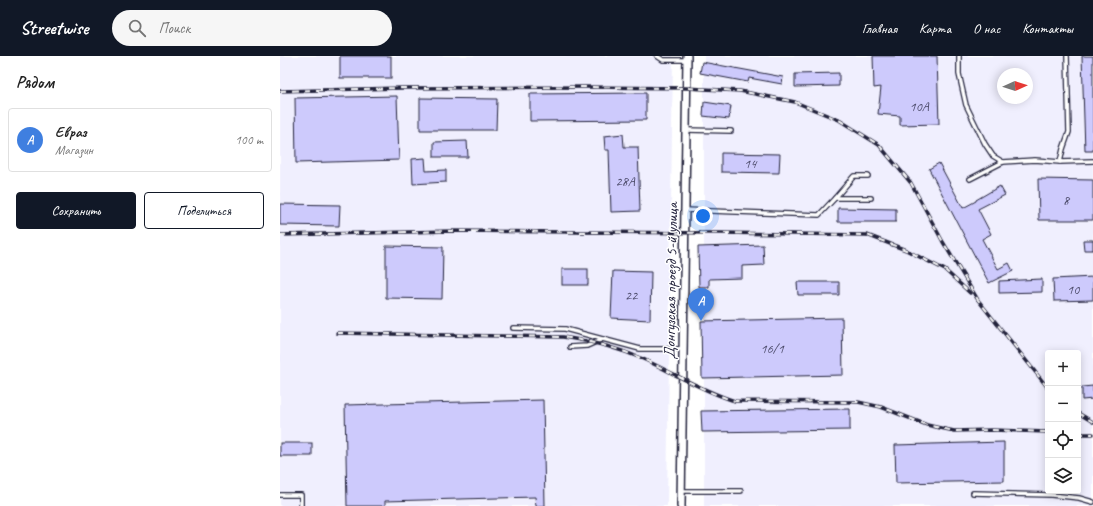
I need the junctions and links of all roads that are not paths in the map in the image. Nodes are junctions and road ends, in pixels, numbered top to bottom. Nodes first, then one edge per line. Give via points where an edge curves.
1 (657, 56) edge
2 (958, 56) edge
3 (1067, 56) edge
4 (687, 58) edge
5 (686, 130) junction
6 (731, 131) dead end
7 (1093, 161) edge
8 (1003, 162) junction
9 (1060, 162) junction
10 (868, 176) dead end
11 (970, 179) dead end
12 (835, 198) junction
13 (871, 198) dead end
14 (685, 210) junction
15 (513, 328) dead end
16 (603, 339) junction
17 (570, 347) dead end
18 (683, 349) junction
19 (681, 491) junction
20 (741, 491) dead end
21 (973, 493) dead end
22 (280, 495) edge
23 (1093, 502) edge
24 (301, 506) edge
25 (681, 506) edge

1 - 4 lane via 663,60
2 - 8 lane via 966,105 985,144 993,156
3 - 9 lane via 1069,132
4 - 5 street, Донгузская проезд 5-й улица
5 - 6 lane
5 - 14 street, Донгузская проезд 5-й улица
7 - 9 lane
8 - 9 lane
8 - 11 lane
10 - 12 lane via 854,176
12 - 13 lane
12 - 14 lane via 819,215
14 - 18 street, Донгузская проезд 5-й улица
15 - 16 lane via 565,330
16 - 17 lane via 587,346
16 - 18 lane via 640,349
18 - 19 street, Донгузская проезд 5-й улица
19 - 20 lane
19 - 25 street, Донгузская проезд 5-й улица
21 - 23 lane via 1051,495
22 - 24 lane via 300,495

